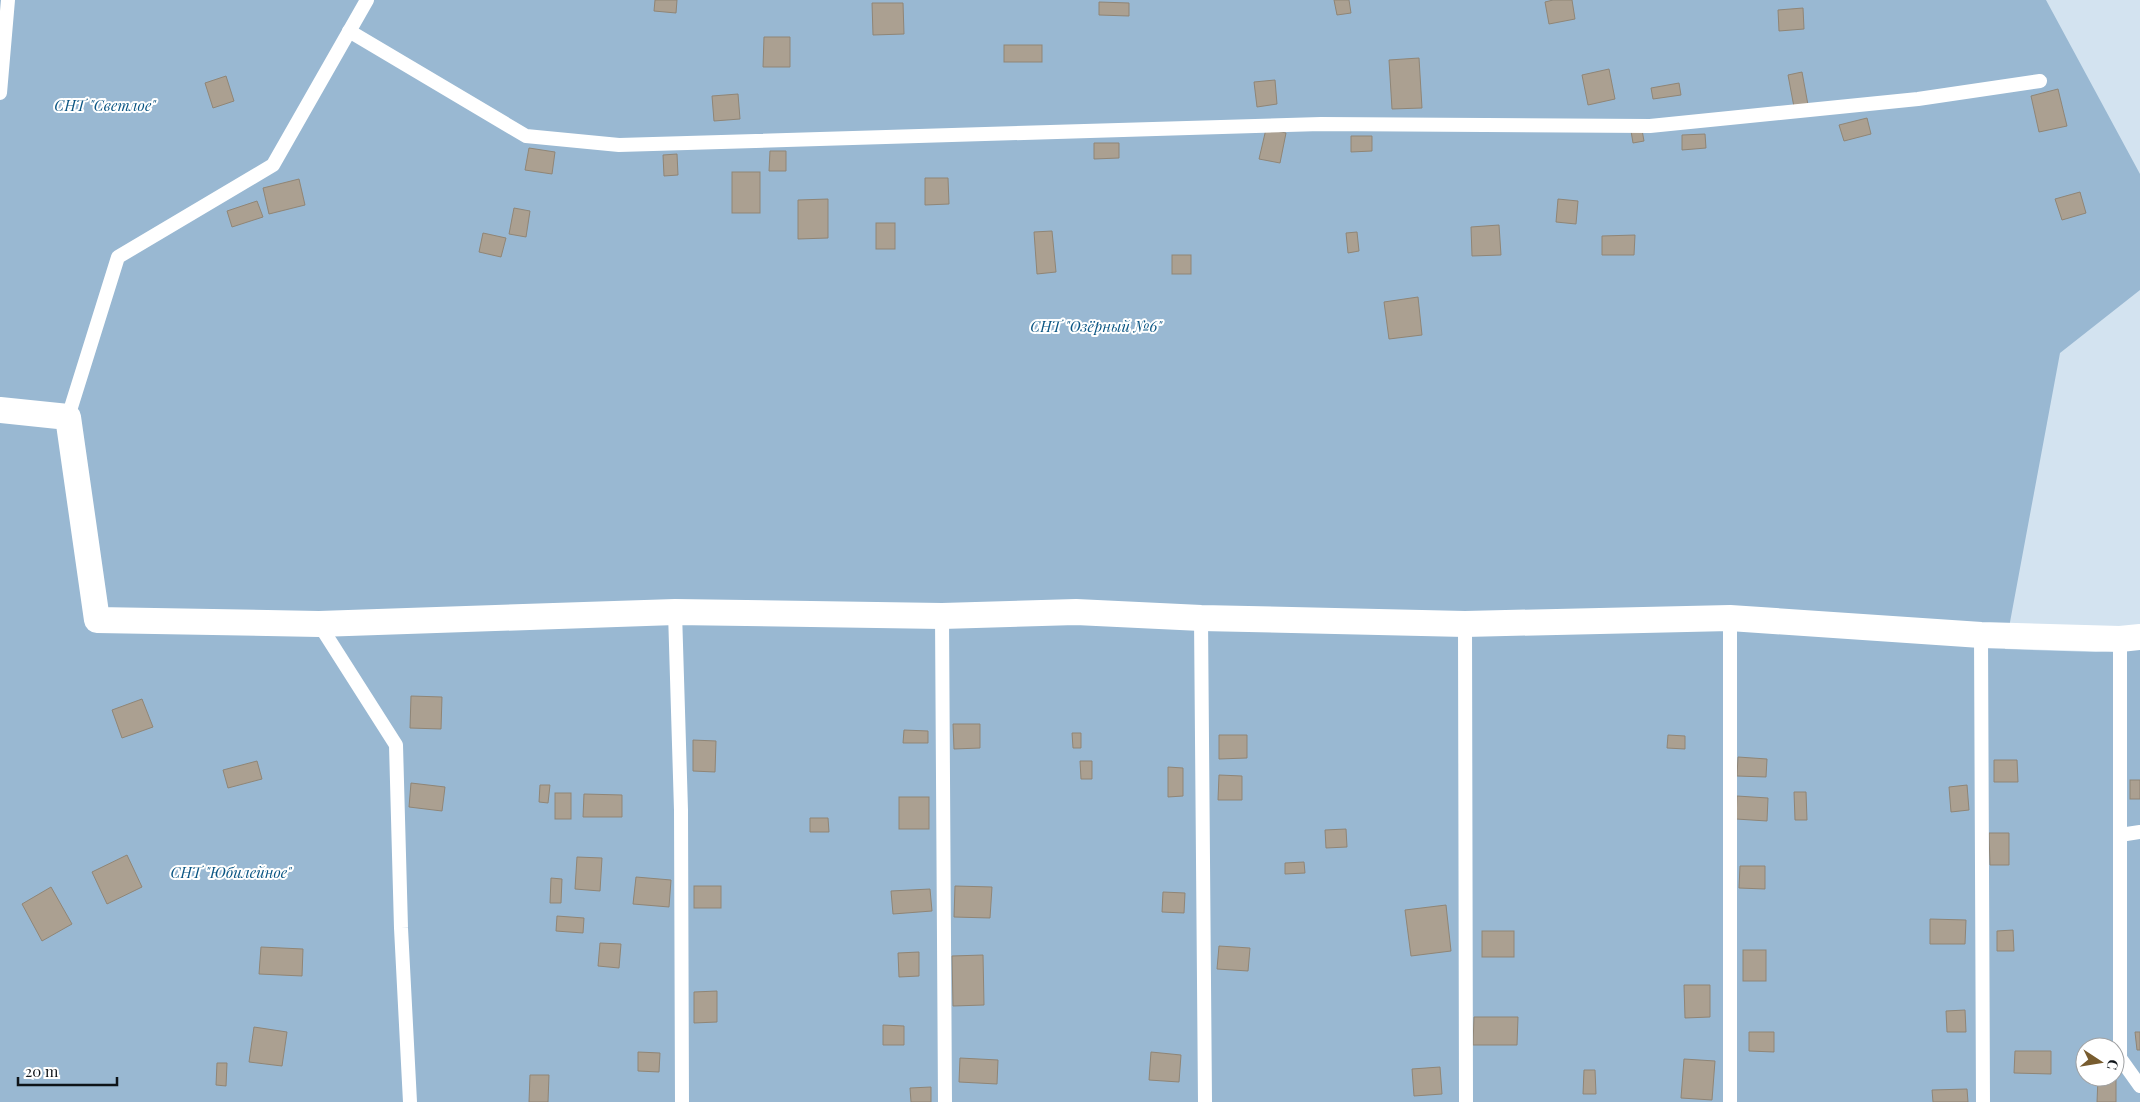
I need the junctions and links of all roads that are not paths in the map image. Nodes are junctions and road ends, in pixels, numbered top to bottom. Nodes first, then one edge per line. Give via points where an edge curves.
1 (8, 0) edge
2 (367, 0) edge
3 (349, 31) junction
4 (2040, 81) dead end
5 (0, 93) edge
6 (0, 410) edge
7 (68, 417) junction
8 (675, 612) junction
9 (942, 616) junction
10 (1201, 618) junction
11 (1730, 618) junction
12 (319, 624) junction
13 (1465, 624) junction
14 (1981, 635) junction
15 (2130, 638) edge
16 (2140, 832) edge
17 (2120, 835) junction
18 (2140, 1086) edge
19 (410, 1102) edge
20 (682, 1102) edge
21 (945, 1102) edge
22 (1205, 1102) edge
23 (1466, 1102) edge
24 (1730, 1102) edge
25 (1982, 1102) edge

1 - 5 lane
2 - 3 lane
3 - 4 lane via 526,136 619,145 1321,124 1650,126 1918,99
3 - 7 lane via 273,165 118,257
6 - 7 street
7 - 12 street via 97,620
8 - 9 street
8 - 12 street
8 - 20 lane via 681,810
9 - 10 street via 1076,612
9 - 21 lane
10 - 13 street
10 - 22 lane
11 - 13 street
11 - 14 street
11 - 24 lane
12 - 19 lane via 396,745
13 - 23 lane
14 - 15 street
14 - 25 lane
15 - 17 lane
16 - 17 lane
17 - 18 lane via 2120,1058

